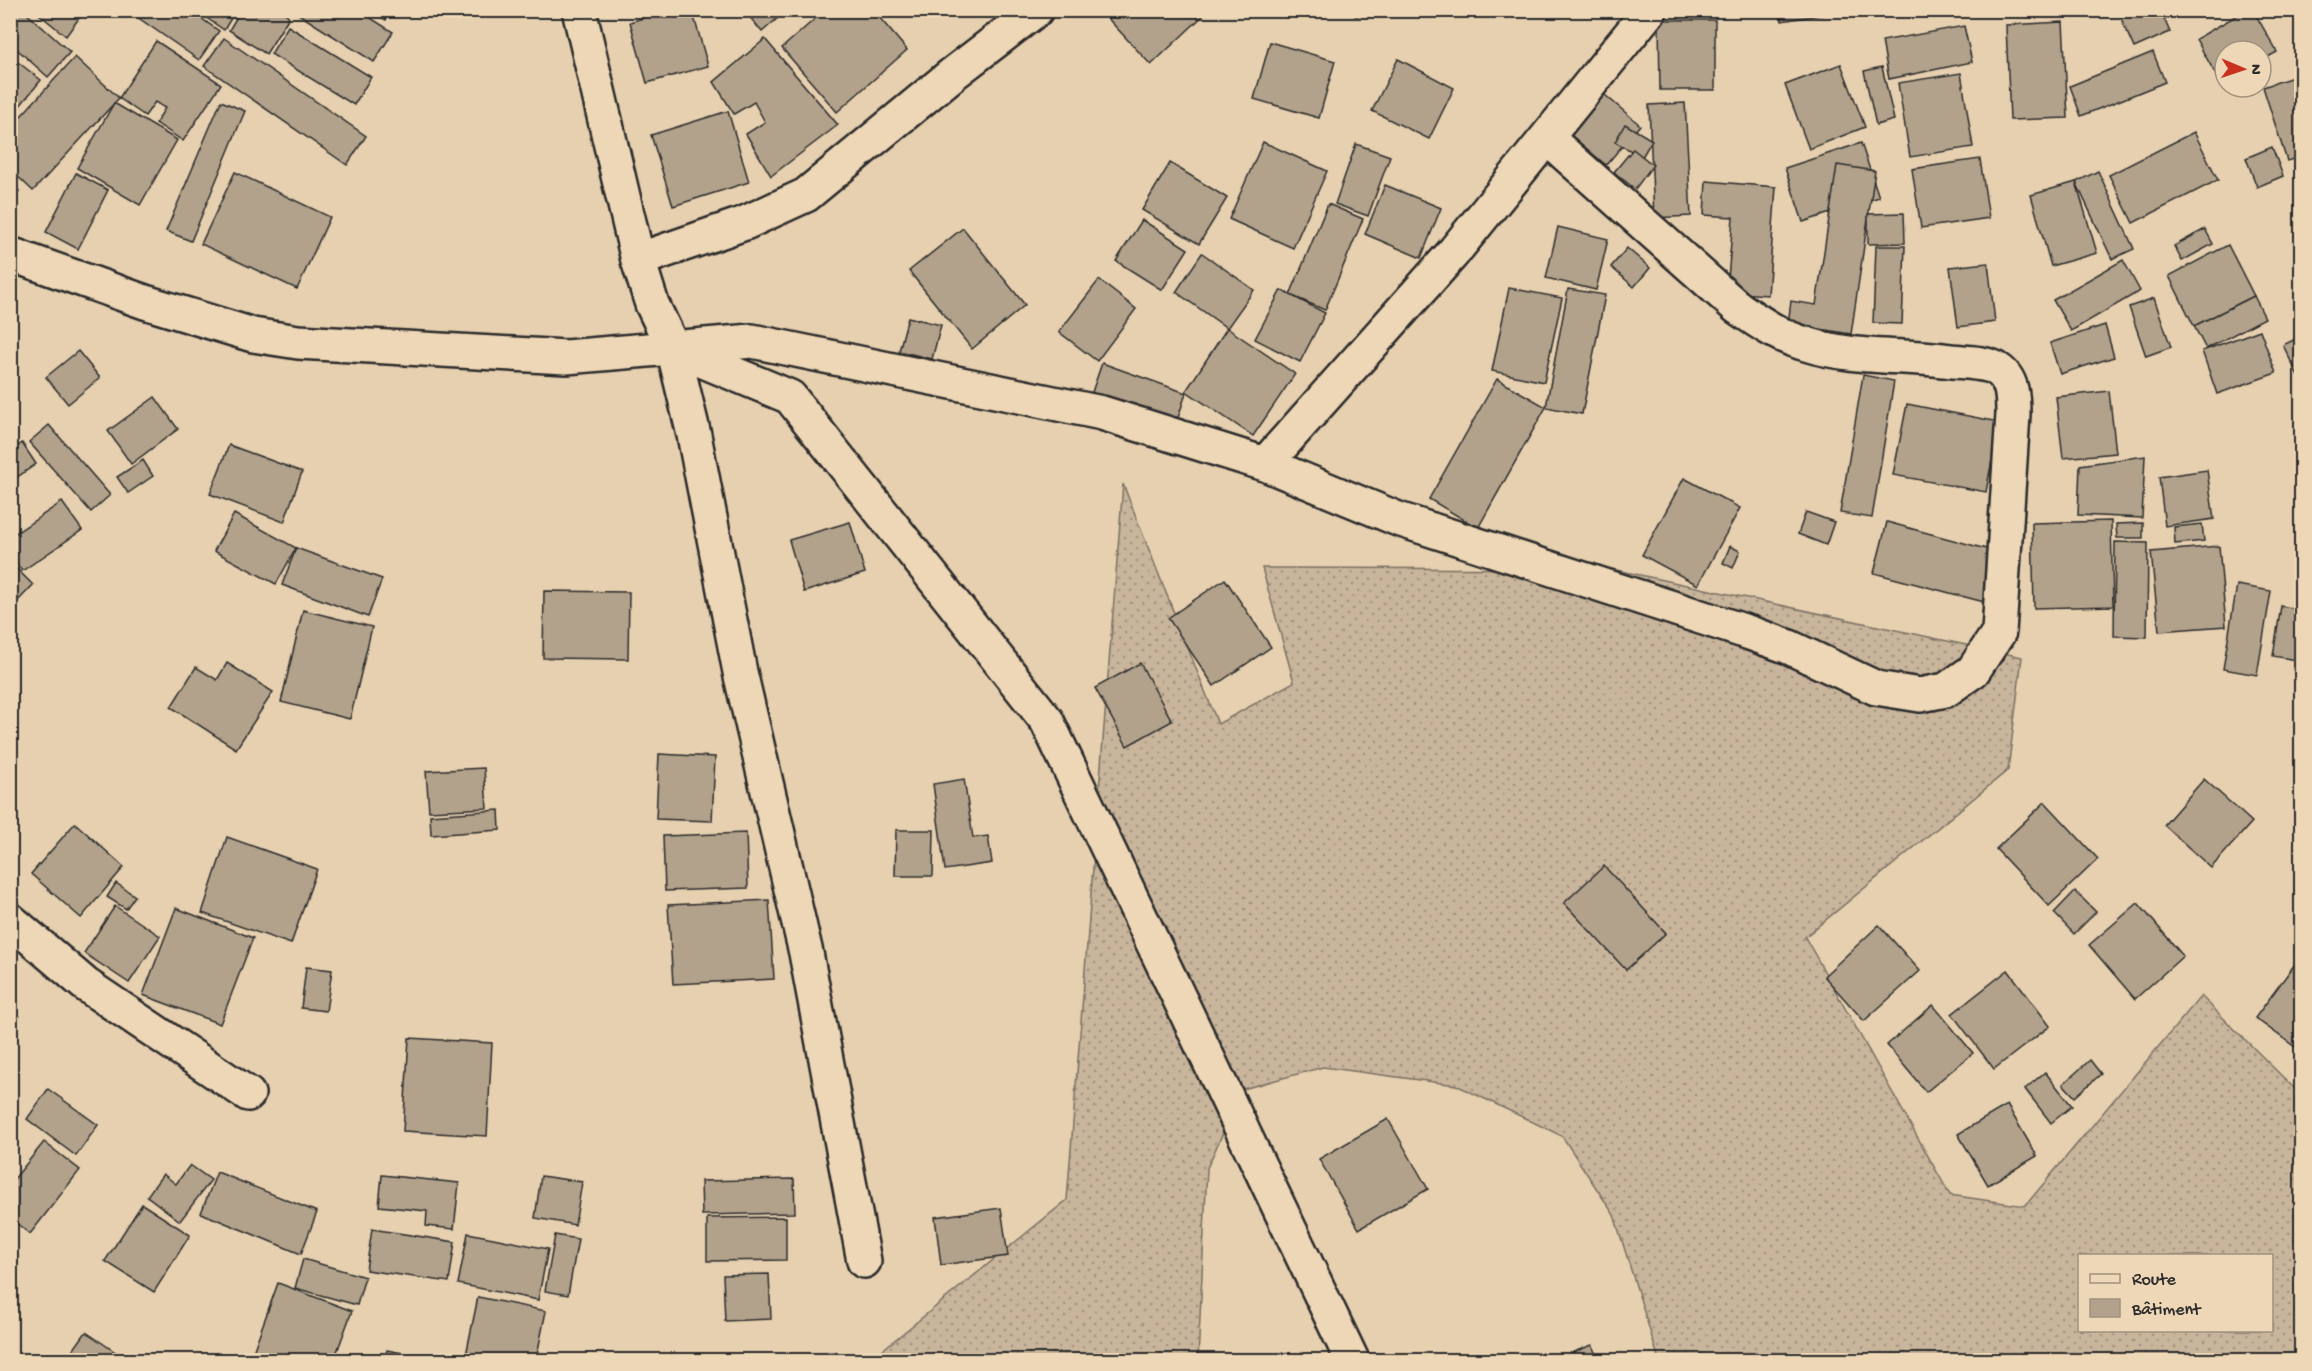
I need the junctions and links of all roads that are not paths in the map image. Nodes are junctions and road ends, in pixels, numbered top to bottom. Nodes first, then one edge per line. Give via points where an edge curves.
1 (579, 10) edge
2 (1036, 10) edge
3 (1650, 10) edge
4 (1547, 138) junction
5 (10, 254) edge
6 (639, 260) junction
7 (673, 348) junction
8 (1265, 464) junction
9 (10, 920) edge
10 (248, 1094) dead end
11 (864, 1261) dead end
12 (1352, 1360) edge

1 - 6 street
2 - 6 street via 806,195 745,223
3 - 4 street
4 - 8 street via 1453,253
4 - 8 street via 1737,307 1765,326 1806,345 1996,368 2007,378 2013,393 2013,414 1999,632 1973,671 1947,690 1920,695 1876,688 1789,647 1398,519
5 - 7 street via 253,335 298,342 566,357
6 - 7 street via 652,304
7 - 8 street via 753,341 1102,413
7 - 11 street via 740,672 806,954
7 - 12 street via 790,397 1047,721
9 - 10 street via 86,985

